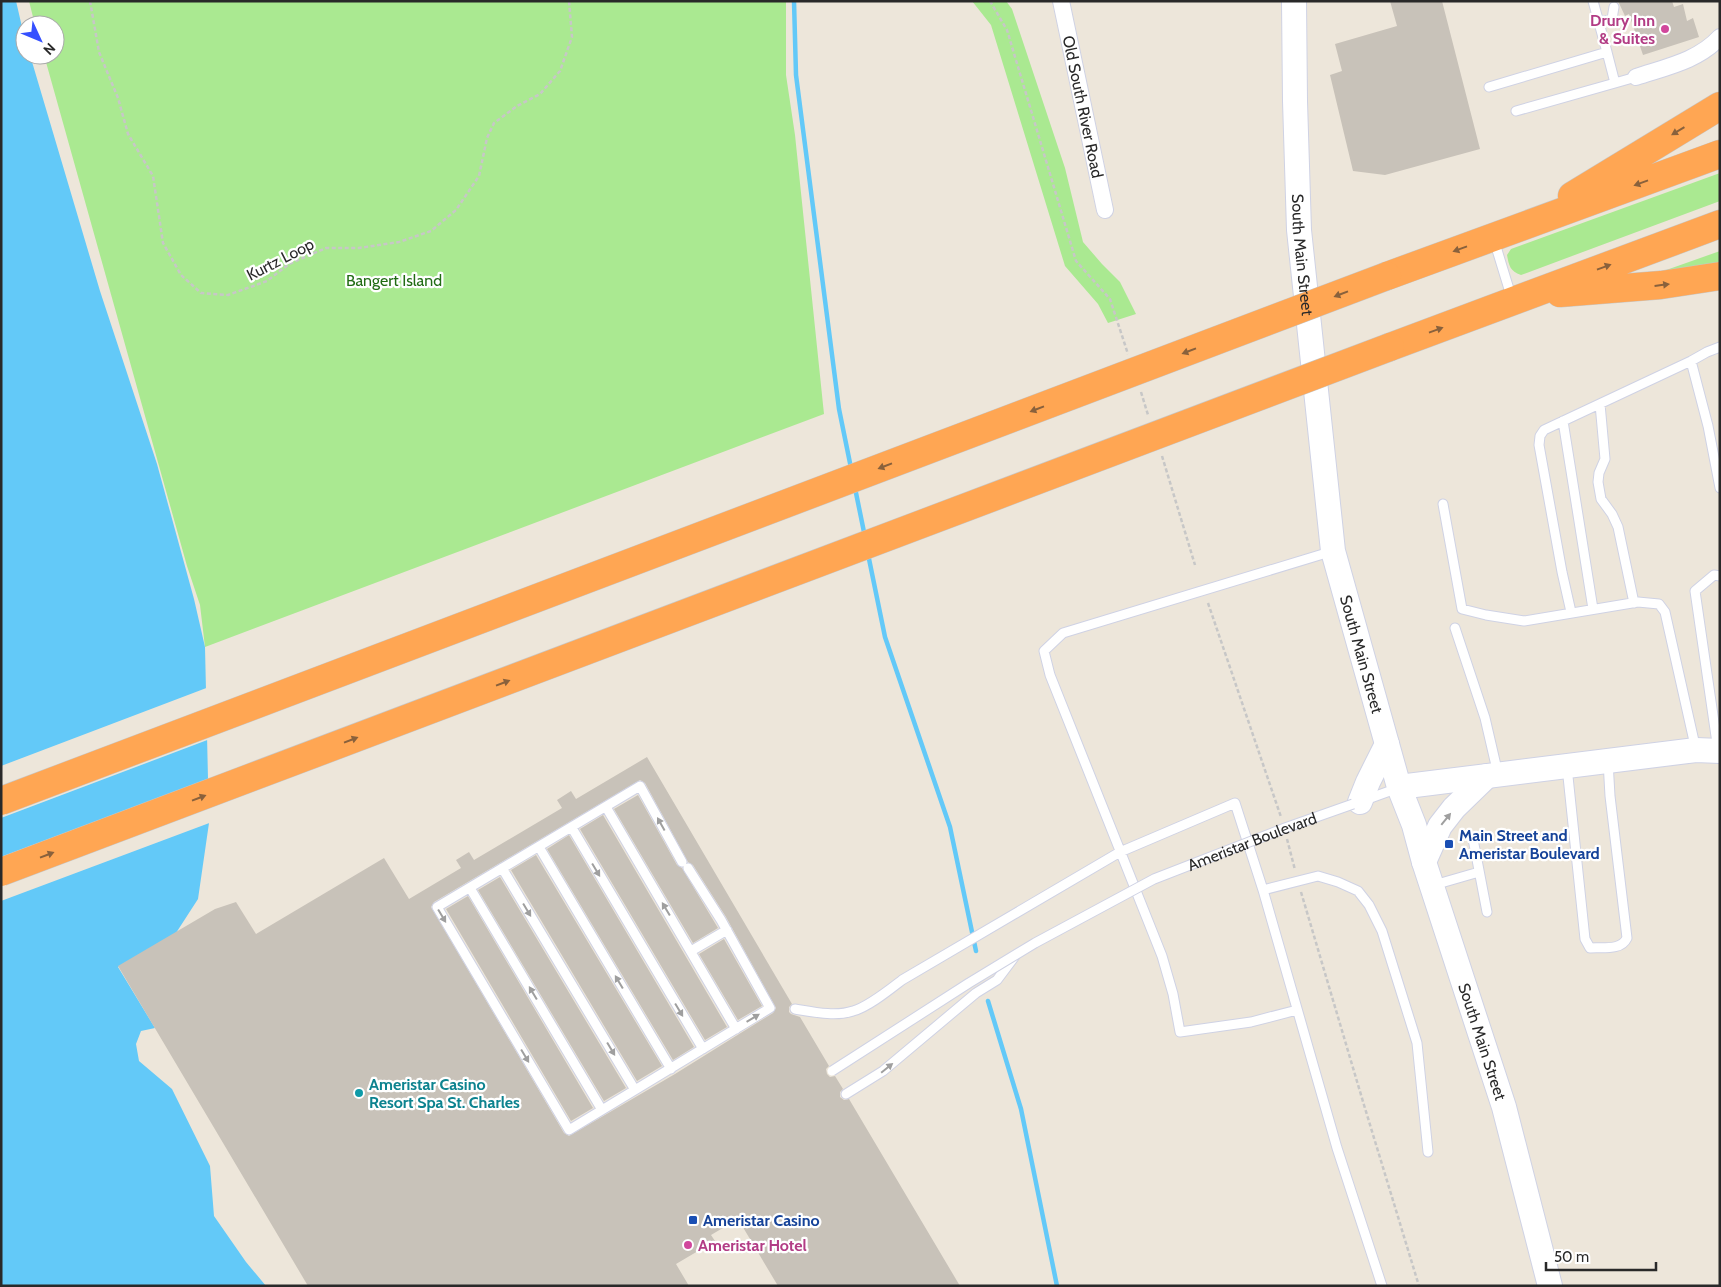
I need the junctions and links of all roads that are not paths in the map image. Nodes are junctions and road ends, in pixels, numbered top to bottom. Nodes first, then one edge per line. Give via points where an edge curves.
1 (1060, 1) edge
2 (1294, 1) edge
3 (1594, 1) edge
4 (1614, 7) dead end
5 (1599, 22) junction
6 (1720, 37) edge
7 (1607, 52) junction
8 (1636, 77) joint
9 (1615, 83) junction
10 (1489, 87) dead end
11 (1720, 106) edge
12 (1516, 111) dead end
13 (1720, 154) edge
14 (1105, 210) dead end
15 (1720, 224) edge
16 (1522, 226) junction
17 (1493, 237) junction
18 (1720, 276) edge
19 (1519, 299) junction
20 (1720, 346) edge
21 (1691, 361) junction
22 (1600, 404) junction
23 (1563, 421) junction
24 (1719, 474) edge
25 (1720, 488) edge
26 (1443, 504) dead end
27 (1333, 551) junction
28 (1720, 576) edge
29 (1634, 603) junction
30 (1594, 609) junction
31 (1571, 612) junction
32 (1455, 628) dead end
33 (1715, 702) edge
34 (1387, 744) junction
35 (1711, 750) edge
36 (1608, 761) junction
37 (1567, 766) junction
38 (1492, 775) junction
39 (1399, 787) junction
40 (1, 801) edge
41 (1356, 803) junction
42 (606, 807) junction
43 (572, 828) junction
44 (1473, 839) dead end
45 (539, 847) junction
46 (1120, 852) junction
47 (1424, 862) junction
48 (502, 868) junction
49 (1, 872) edge
50 (1479, 872) junction
51 (1432, 886) junction
52 (470, 888) junction
53 (1263, 890) junction
54 (1487, 912) dead end
55 (726, 930) junction
56 (691, 951) junction
57 (1016, 955) junction
58 (795, 1009) dead end
59 (1297, 1010) junction
60 (736, 1029) junction
61 (703, 1049) junction
62 (671, 1069) junction
63 (832, 1071) dead end
64 (635, 1090) junction
65 (846, 1094) dead end
66 (602, 1110) junction
67 (1428, 1152) dead end
68 (1382, 1286) edge
69 (1550, 1286) edge

1 - 14 street, Old South River Road
2 - 27 street, South Main Street via 1299,230
3 - 5 lane
4 - 5 lane via 1612,19
5 - 7 lane
6 - 8 street via 1694,58
7 - 9 lane
7 - 10 lane
8 - 9 lane
9 - 12 lane
11 -> 16 highway
13 -> 16 highway
19 -> 15 highway
16 - 17 highway
17 - 19 lane
17 -> 40 highway, bridge
19 -> 18 highway
49 -> 19 highway, bridge
20 - 21 lane
21 - 22 lane
21 - 24 lane
22 - 23 lane
22 - 29 lane via 1605,459 1598,482 1601,499 1618,527
23 - 30 lane
23 - 31 lane via 1544,430 1539,445
24 - 25 lane
26 - 31 lane via 1462,609 1524,621
27 - 34 street, South Main Street
27 - 46 lane via 1063,633 1044,651 1050,675
28 - 33 lane via 1714,575 1695,591
29 - 30 lane
29 - 35 lane via 1659,604 1665,612
30 - 31 lane
32 - 38 lane via 1485,718
33 - 35 lane
34 - 39 street, South Main Street
34 - 41 street
35 - 36 street, Ameristar Boulevard
36 - 37 street, Ameristar Boulevard
36 - 37 lane via 1627,938 1620,946 1590,948 1585,939
37 - 38 street, Ameristar Boulevard
38 - 39 street, Ameristar Boulevard
47 -> 38 street via 1440,826 1454,808
39 - 41 lane, Ameristar Boulevard
39 - 47 street, South Main Street
41 - 57 lane, Ameristar Boulevard, bridge via 1154,879
42 - 43 lane
55 -> 42 lane via 640,786
56 -> 42 lane
43 - 45 lane
43 -> 61 lane
44 - 50 lane
45 - 48 lane
62 -> 45 lane
46 - 53 lane via 1235,803
46 - 58 lane via 853,1012 826,1014
46 - 59 lane via 1162,956 1180,1032 1251,1022
47 - 51 street, South Main Street
48 - 52 lane
48 -> 64 lane
50 - 51 lane
50 - 54 lane
51 - 69 street, South Main Street via 1504,1107
66 -> 52 lane
52 -> 66 lane via 437,907 569,1130
53 - 59 lane
53 - 67 lane via 1318,876 1358,891 1369,905 1382,931 1416,1043
55 - 56 lane
60 -> 55 lane via 770,1008
56 - 60 lane
57 - 63 lane, Ameristar Boulevard, bridge
65 -> 57 lane via 882,1071 976,993 997,980
59 - 68 lane
60 - 61 lane
61 - 62 lane
62 - 64 lane
64 - 66 lane

